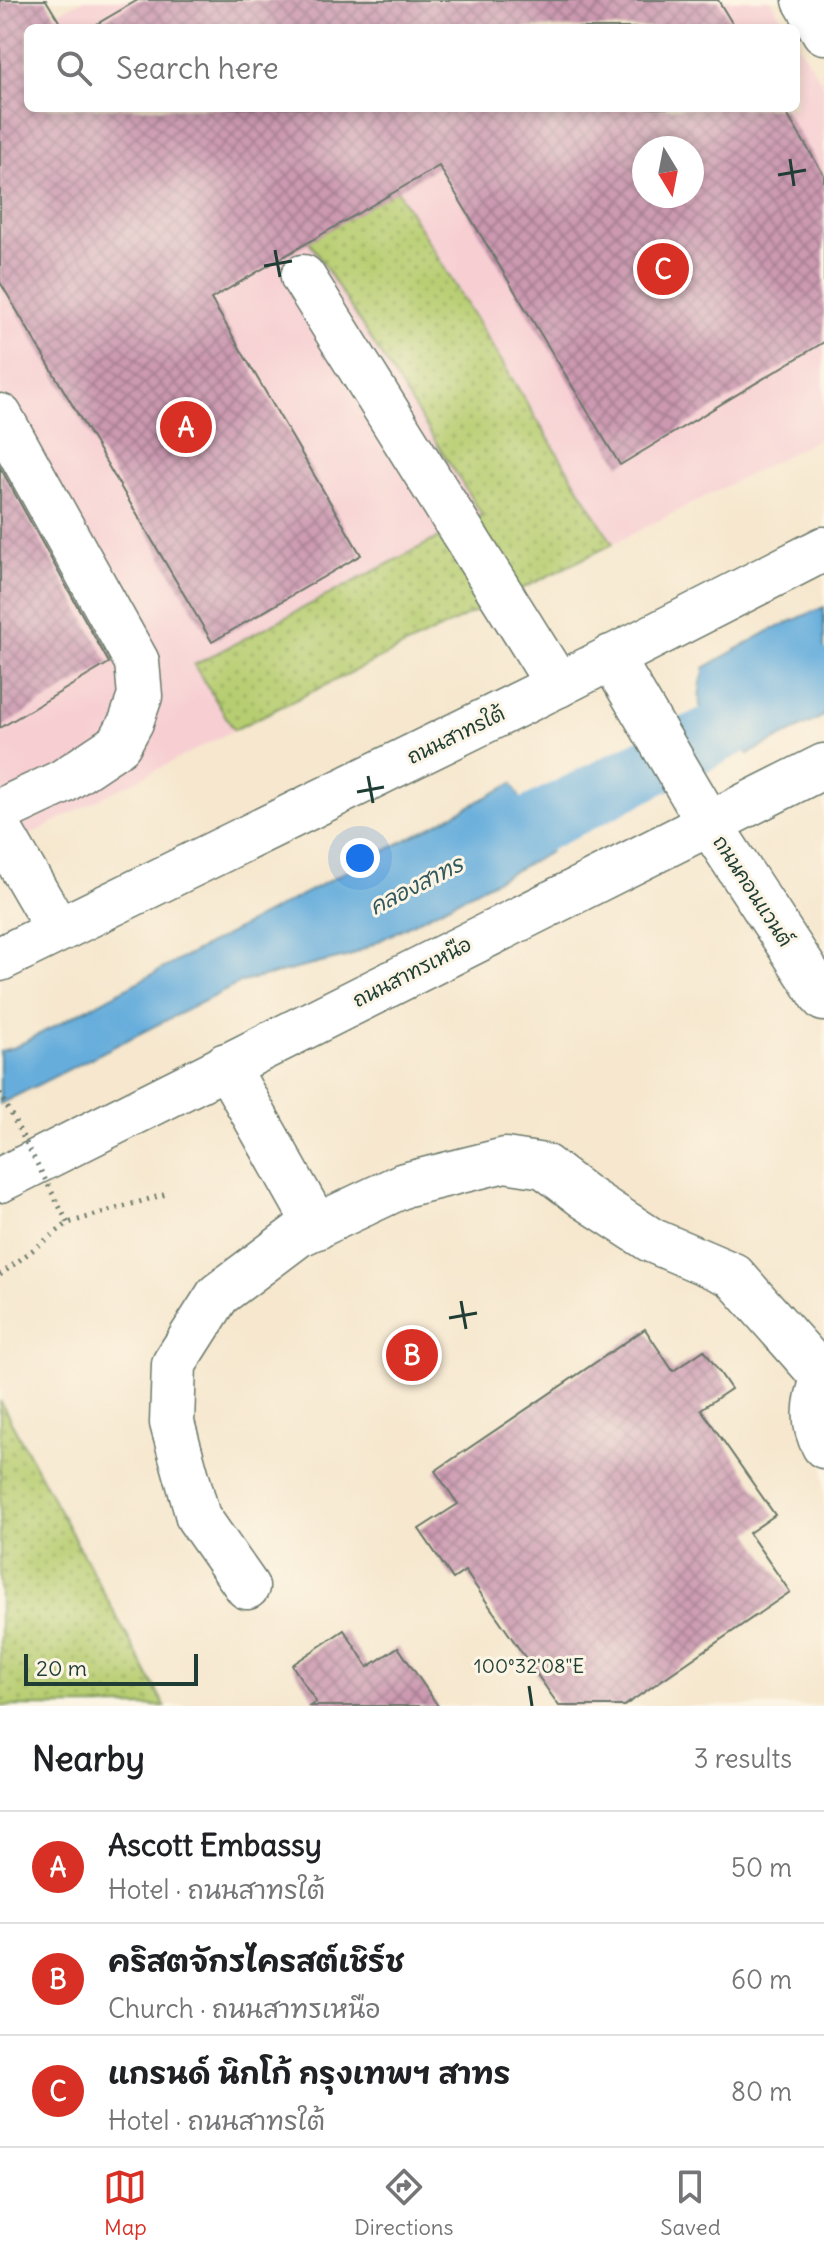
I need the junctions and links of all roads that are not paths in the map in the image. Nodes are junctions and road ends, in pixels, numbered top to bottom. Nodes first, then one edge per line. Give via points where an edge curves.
1 (805, 0) edge
2 (824, 32) edge
3 (303, 277) dead end
4 (0, 416) edge
5 (824, 549) edge
6 (611, 657) junction
7 (558, 685) junction
8 (824, 766) edge
9 (0, 811) edge
10 (709, 823) junction
11 (0, 830) edge
12 (58, 930) junction
13 (0, 959) edge
14 (824, 999) edge
15 (226, 1065) junction
16 (0, 1180) edge
17 (317, 1227) junction
18 (824, 1378) edge
19 (824, 1446) edge
20 (247, 1587) dead end

1 - 2 main road
3 - 7 main road
4 - 9 main road via 137,662 140,696 119,744 62,782
5 - 6 main road, ถนนสาทรใต้
6 - 7 main road, ถนนสาทรใต้
6 - 10 main road, ถนนคอนแวนต์
7 - 12 main road, ถนนสาทรใต้
8 - 10 main road, ถนนสาทรเหนือ
10 - 14 main road, ถนนคอนแวนต์
10 - 15 main road, ถนนสาทรเหนือ
11 - 12 main road
12 - 13 main road, ถนนสาทรใต้
15 - 16 main road, ถนนสาทรเหนือ
15 - 17 main road
17 - 18 main road via 404,1185 505,1160 544,1166 651,1240 733,1275
17 - 20 main road via 298,1235 218,1295 174,1364 172,1423 198,1517
18 - 19 main road via 815,1398 814,1420

